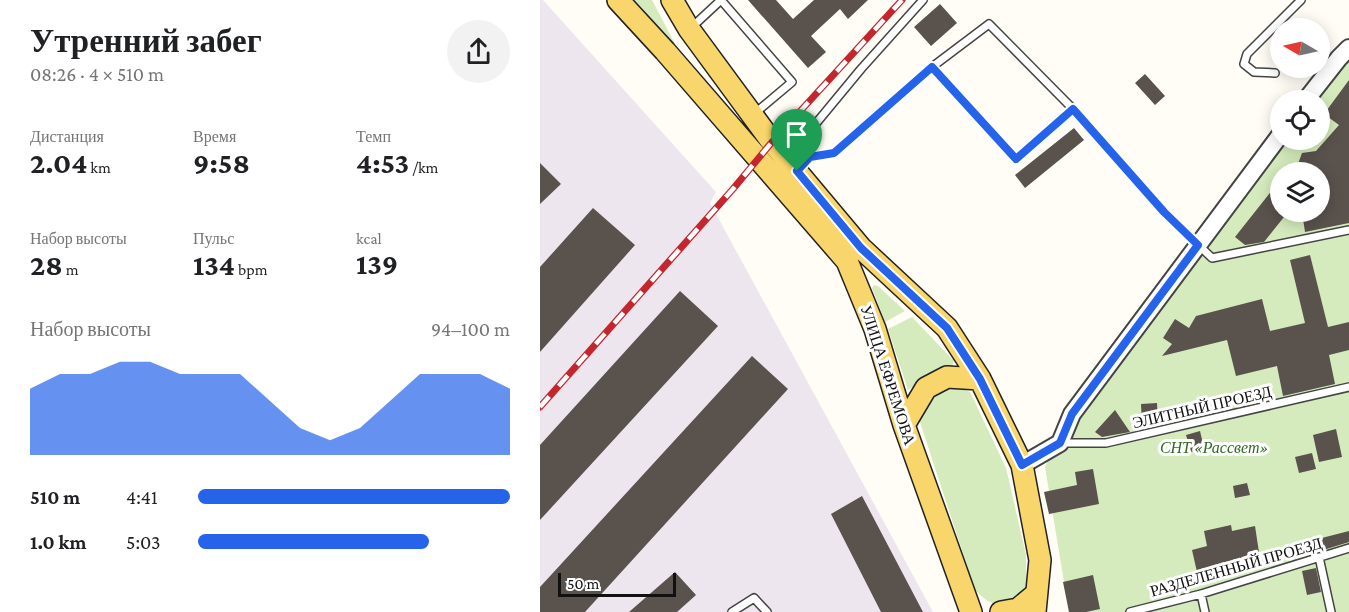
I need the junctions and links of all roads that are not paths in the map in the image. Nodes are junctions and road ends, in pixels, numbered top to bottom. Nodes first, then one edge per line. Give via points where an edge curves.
1 (618, 0) edge
2 (672, 0) edge
3 (721, 0) edge
4 (923, 0) edge
5 (1301, 0) edge
6 (1283, 18) edge
7 (689, 29) junction
8 (1270, 31) edge
9 (1349, 48) edge
10 (932, 67) junction
11 (1270, 73) edge
12 (1314, 90) edge
13 (1073, 109) junction
14 (752, 115) junction
15 (1270, 149) edge
16 (804, 164) junction
17 (1349, 230) edge
18 (1198, 245) junction
19 (980, 379) junction
20 (1349, 387) edge
21 (904, 426) junction
22 (1060, 443) junction
23 (1022, 465) junction
24 (1349, 548) edge
25 (1319, 557) junction
26 (1201, 594) junction
27 (1038, 606) edge
28 (969, 609) edge
29 (732, 612) edge
30 (767, 612) edge
31 (991, 612) edge
32 (1001, 612) edge
33 (1130, 612) edge
34 (1205, 612) edge
35 (1331, 612) edge

1 - 21 main road, УЛИЦА ЕФРЕМОВА via 847,261 875,329
2 - 7 main road
3 - 7 lane
3 - 14 lane via 792,82
4 - 16 lane via 813,128
5 - 6 lane
7 - 14 main road
8 - 11 lane via 1247,54 1244,64 1254,72
9 - 12 street
10 - 13 lane via 989,24
10 - 13 lane via 1016,159
10 - 16 lane via 834,153
13 - 18 lane
14 - 16 main road
15 - 18 street
16 - 19 main road via 861,248 947,328
17 - 18 lane via 1212,258
18 - 22 street via 1072,414
19 - 21 main road via 947,377 926,388
19 - 23 main road
20 - 22 lane, ЭЛИТНЫЙ ПРОЕЗД via 1106,443
21 - 28 main road, УЛИЦА ЕФРЕМОВА
22 - 23 street
23 - 27 main road via 1040,560
24 - 25 lane, РАЗДЕЛЕННЫЙ ПРОЕЗД
25 - 26 lane, РАЗДЕЛЕННЫЙ ПРОЕЗД
25 - 35 lane
26 - 33 lane, РАЗДЕЛЕННЫЙ ПРОЕЗД
26 - 34 lane
27 - 32 main road
28 - 31 main road
29 - 30 lane via 754,598

